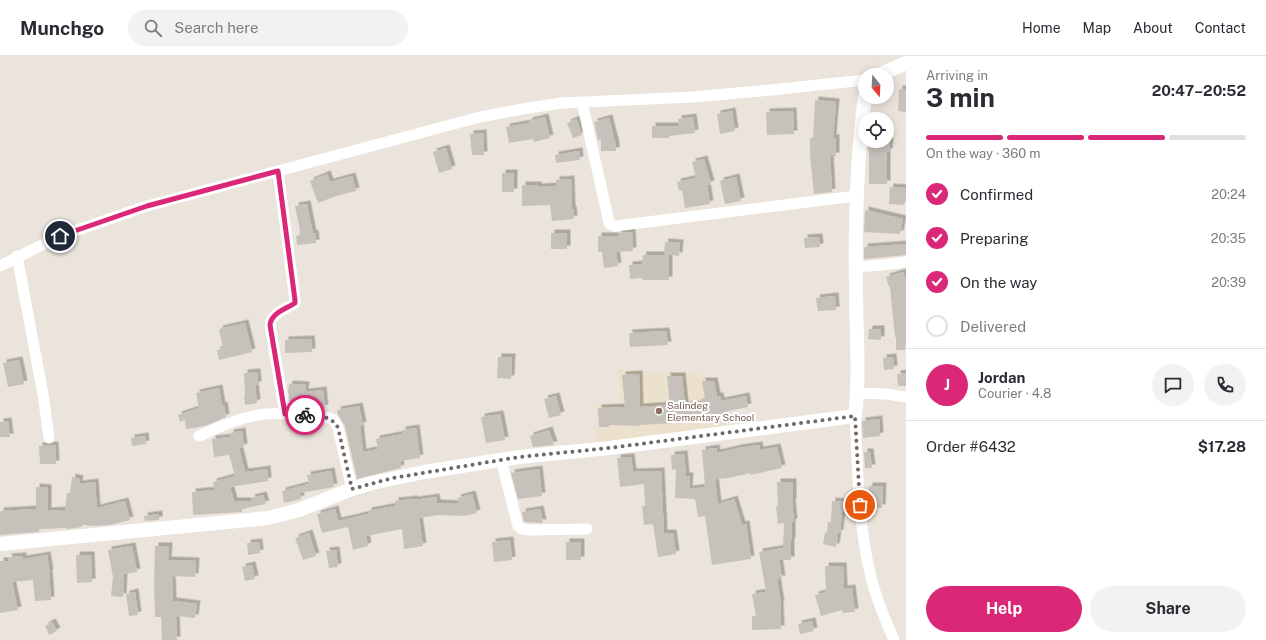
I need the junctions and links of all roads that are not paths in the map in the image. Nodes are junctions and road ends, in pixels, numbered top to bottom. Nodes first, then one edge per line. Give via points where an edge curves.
1 (906, 63) edge
2 (894, 68) edge
3 (858, 81) edge
4 (582, 102) junction
5 (864, 104) edge
6 (278, 171) junction
7 (856, 196) junction
8 (17, 256) junction
9 (906, 262) edge
10 (0, 266) edge
11 (856, 267) junction
12 (858, 393) junction
13 (906, 397) edge
14 (285, 414) junction
15 (855, 416) junction
16 (199, 436) dead end
17 (49, 438) dead end
18 (501, 460) junction
19 (352, 489) junction
20 (587, 529) dead end
21 (0, 544) edge
22 (894, 640) edge

1 - 2 street
3 - 4 street via 693,97
4 - 6 street via 541,106 480,117
4 - 7 street via 602,197 612,225
5 - 7 street
6 - 8 street via 147,206 60,236
6 - 14 street via 295,300 295,303 275,314 270,320
7 - 11 street
8 - 10 street
8 - 17 street
9 - 11 street
11 - 12 street
12 - 13 street
12 - 15 street
14 - 16 street via 250,417
14 - 19 street via 334,420
15 - 18 street
15 - 22 street via 864,546 879,605
18 - 19 street via 393,478
18 - 20 street via 520,528
19 - 21 street via 299,510 268,518

